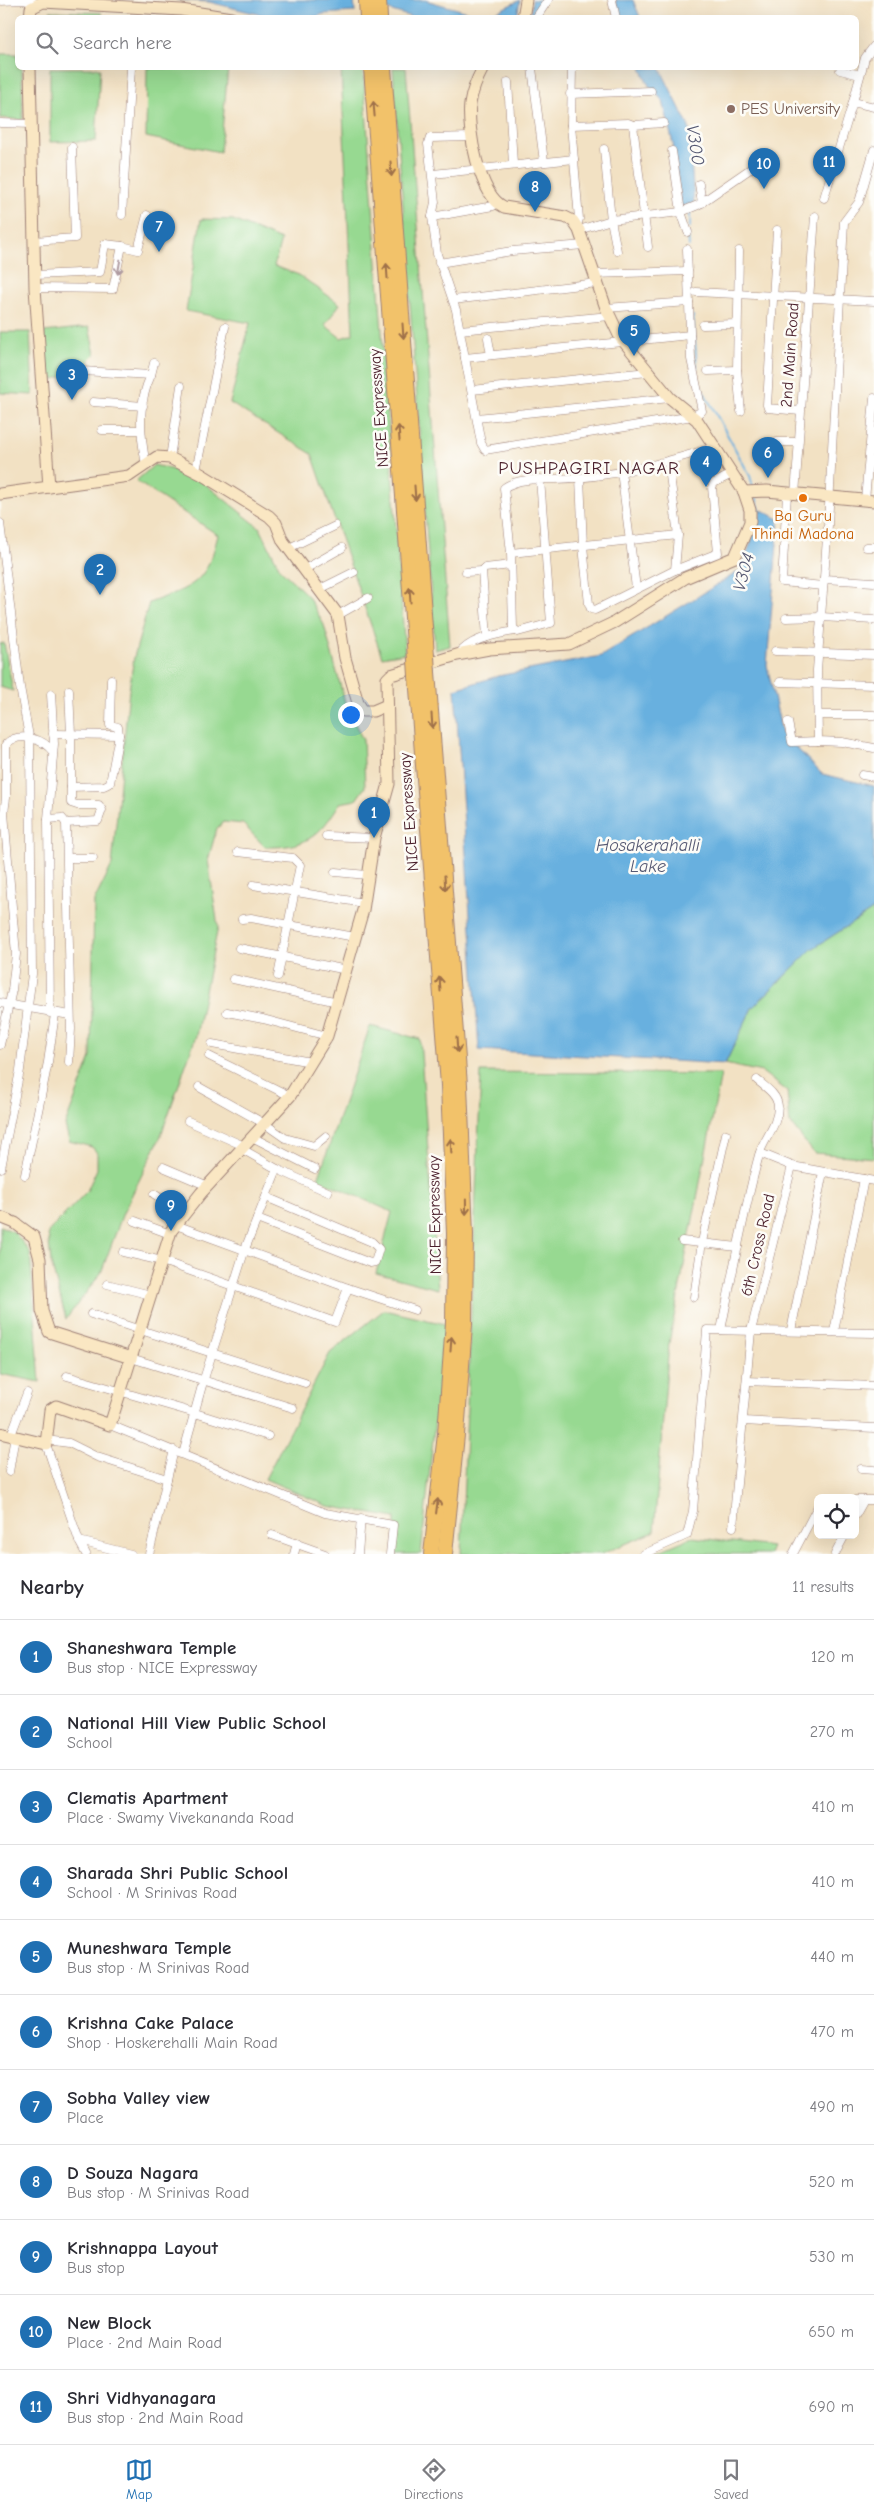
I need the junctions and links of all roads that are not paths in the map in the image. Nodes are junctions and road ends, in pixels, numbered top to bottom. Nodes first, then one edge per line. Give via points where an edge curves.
1 (0, 0) edge
2 (366, 0) edge
3 (379, 0) edge
4 (548, 0) edge
5 (612, 0) edge
6 (38, 3) junction
7 (135, 12) edge
8 (30, 15) edge
9 (216, 15) edge
10 (367, 15) edge
11 (380, 15) edge
12 (538, 15) edge
13 (615, 15) edge
14 (874, 46) edge
15 (30, 70) edge
16 (131, 70) edge
17 (371, 70) edge
18 (384, 70) edge
19 (482, 70) edge
20 (532, 70) edge
21 (572, 70) edge
22 (840, 70) dead end
23 (860, 75) junction
24 (508, 82) dead end
25 (651, 91) dead end
26 (570, 94) junction
27 (853, 102) junction
28 (874, 107) edge
29 (0, 123) edge
30 (664, 123) dead end
31 (31, 124) junction
32 (570, 125) junction
33 (633, 125) junction
34 (472, 137) junction
35 (72, 147) dead end
36 (604, 149) dead end
37 (874, 150) edge
38 (672, 151) dead end
39 (574, 159) junction
40 (544, 162) junction
41 (513, 164) junction
42 (753, 167) dead end
43 (479, 168) junction
44 (433, 174) junction
45 (699, 184) dead end
46 (824, 198) dead end
47 (496, 202) junction
48 (700, 204) junction
49 (682, 212) junction
50 (644, 214) junction
51 (122, 215) dead end
52 (147, 215) dead end
53 (815, 216) dead end
54 (432, 217) junction
55 (611, 220) junction
56 (578, 228) junction
57 (777, 230) dead end
58 (688, 232) dead end
59 (34, 241) junction
60 (584, 245) junction
61 (122, 246) junction
62 (648, 247) dead end
63 (687, 249) dead end
64 (739, 250) dead end
65 (617, 251) dead end
66 (439, 263) junction
67 (688, 270) junction
68 (100, 272) junction
69 (58, 274) junction
70 (35, 275) junction
71 (596, 279) junction
72 (36, 288) junction
73 (59, 288) junction
74 (98, 289) junction
75 (696, 292) dead end
76 (738, 295) junction
77 (772, 297) junction
78 (807, 297) junction
79 (839, 299) junction
80 (453, 300) junction
81 (874, 301) edge
82 (689, 302) junction
83 (608, 312) junction
84 (736, 324) junction
85 (703, 325) dead end
86 (225, 327) dead end
87 (460, 330) junction
88 (690, 335) junction
89 (488, 338) dead end
90 (625, 343) junction
91 (491, 355) junction
92 (465, 358) junction
93 (154, 363) dead end
94 (737, 370) junction
95 (82, 371) dead end
96 (708, 371) dead end
97 (648, 372) junction
98 (151, 375) junction
99 (181, 386) dead end
100 (472, 390) junction
101 (670, 398) junction
102 (874, 398) edge
103 (93, 402) dead end
104 (143, 406) junction
105 (741, 411) dead end
106 (800, 411) junction
107 (693, 416) junction
108 (477, 418) junction
109 (102, 430) dead end
110 (140, 430) junction
111 (777, 442) dead end
112 (798, 442) junction
113 (715, 447) junction
114 (170, 458) junction
115 (668, 461) junction
116 (146, 465) junction
117 (196, 471) junction
118 (622, 471) junction
119 (732, 474) junction
120 (580, 478) junction
121 (540, 479) junction
122 (50, 487) junction
123 (748, 491) junction
124 (0, 494) edge
125 (791, 495) junction
126 (829, 497) junction
127 (870, 501) edge
128 (0, 523) edge
129 (335, 526) dead end
130 (678, 535) junction
131 (630, 542) junction
132 (583, 546) junction
133 (288, 548) junction
134 (342, 548) dead end
135 (545, 551) junction
136 (511, 553) junction
137 (511, 565) junction
138 (305, 569) junction
139 (675, 570) junction
140 (482, 571) junction
141 (354, 572) dead end
142 (466, 572) dead end
143 (823, 582) junction
144 (874, 582) edge
145 (636, 588) junction
146 (320, 589) junction
147 (368, 598) dead end
148 (338, 615) junction
149 (821, 617) junction
150 (786, 618) dead end
151 (874, 620) edge
152 (514, 631) junction
153 (487, 637) junction
154 (420, 642) junction
155 (775, 651) dead end
156 (818, 653) junction
157 (457, 655) junction
158 (874, 655) edge
159 (422, 674) junction
160 (111, 678) dead end
161 (780, 682) dead end
162 (818, 684) junction
163 (874, 685) edge
164 (68, 690) dead end
165 (51, 694) dead end
166 (387, 705) junction
167 (874, 714) edge
168 (818, 715) junction
169 (788, 722) dead end
170 (53, 734) junction
171 (72, 734) junction
172 (119, 734) junction
173 (29, 737) junction
174 (818, 741) junction
175 (874, 748) edge
176 (53, 752) junction
177 (3, 769) edge
178 (862, 775) dead end
179 (874, 777) edge
180 (71, 786) junction
181 (73, 805) junction
182 (48, 819) junction
183 (69, 822) junction
184 (326, 836) dead end
185 (374, 838) junction
186 (238, 852) dead end
187 (68, 858) junction
188 (93, 858) dead end
189 (335, 872) dead end
190 (367, 876) junction
191 (253, 885) dead end
192 (294, 893) junction
193 (364, 903) junction
194 (242, 919) dead end
195 (287, 925) junction
196 (356, 937) junction
197 (238, 948) dead end
198 (281, 957) junction
199 (346, 970) junction
200 (278, 976) dead end
201 (233, 979) dead end
202 (338, 1002) junction
203 (0, 1003) edge
204 (9, 1005) junction
205 (29, 1010) junction
206 (227, 1012) dead end
207 (53, 1014) junction
208 (70, 1015) junction
209 (327, 1036) junction
210 (212, 1044) dead end
211 (0, 1045) edge
212 (209, 1056) dead end
213 (69, 1062) dead end
214 (311, 1062) junction
215 (757, 1080) dead end
216 (198, 1087) dead end
217 (290, 1096) junction
218 (188, 1121) dead end
219 (264, 1124) junction
220 (726, 1134) dead end
221 (326, 1136) dead end
222 (246, 1144) junction
223 (760, 1153) junction
224 (792, 1166) junction
225 (164, 1167) dead end
226 (1, 1168) edge
227 (277, 1169) junction
228 (315, 1169) dead end
229 (823, 1172) junction
230 (25, 1175) dead end
231 (864, 1180) junction
232 (874, 1181) edge
233 (208, 1186) junction
234 (328, 1192) dead end
235 (154, 1194) dead end
236 (266, 1197) junction
237 (188, 1210) junction
238 (0, 1217) edge
239 (257, 1219) junction
240 (135, 1221) dead end
241 (173, 1229) junction
242 (682, 1241) dead end
243 (702, 1242) junction
244 (738, 1247) junction
245 (245, 1249) junction
246 (123, 1252) dead end
247 (162, 1261) junction
248 (107, 1284) dead end
249 (234, 1287) junction
250 (348, 1288) junction
251 (151, 1296) junction
252 (694, 1297) dead end
253 (415, 1310) dead end
254 (91, 1314) dead end
255 (140, 1330) junction
256 (721, 1330) junction
257 (751, 1331) junction
258 (791, 1332) junction
259 (834, 1332) junction
260 (874, 1333) edge
261 (212, 1355) junction
262 (131, 1358) junction
263 (67, 1376) dead end
264 (747, 1380) junction
265 (203, 1382) junction
266 (305, 1383) dead end
267 (874, 1386) edge
268 (121, 1391) junction
269 (27, 1393) dead end
270 (293, 1408) dead end
271 (195, 1413) junction
272 (744, 1421) junction
273 (110, 1425) junction
274 (874, 1428) edge
275 (9, 1435) edge
276 (268, 1436) dead end
277 (46, 1442) junction
278 (174, 1450) junction
279 (183, 1454) junction
280 (861, 1469) dead end
281 (874, 1470) edge
282 (9, 1472) dead end
283 (167, 1479) junction
284 (860, 1500) edge
285 (874, 1500) edge
286 (814, 1514) edge
287 (361, 1518) junction
288 (733, 1527) dead end
289 (272, 1535) dead end
290 (843, 1539) edge
291 (79, 1541) junction
292 (297, 1543) junction
293 (86, 1554) edge
294 (131, 1554) edge
295 (148, 1554) edge
296 (294, 1554) edge
297 (325, 1554) edge
298 (358, 1554) edge
299 (390, 1554) edge
300 (431, 1554) edge
301 (444, 1554) edge
302 (644, 1554) edge
303 (793, 1554) edge
304 (835, 1554) edge

1 - 6 street
2 - 10 highway
3 - 11 highway
4 - 12 street
5 - 13 street
6 - 7 street
6 - 8 street via 31,8
7 - 9 street via 197,11
14 - 23 street via 865,58
15 - 31 street
16 - 51 street
154 -> 17 highway, NICE Expressway
18 -> 154 highway, NICE Expressway
19 - 34 street via 470,102
20 - 40 street
21 - 26 street
22 - 23 street
23 - 27 street
24 - 41 street
25 - 26 street
26 - 32 street
27 - 28 street
27 - 46 street
29 - 31 street
30 - 33 street
31 - 59 street
32 - 33 street
32 - 39 street
33 - 50 street
34 - 43 street
34 - 44 street via 430,138
35 - 59 street via 75,238
36 - 55 street
37 - 79 street via 860,202 844,222
38 - 49 street
39 - 40 street
39 - 56 street via 580,219
40 - 41 street
41 - 43 street
42 - 48 street
43 - 44 street
43 - 47 street
44 - 54 street via 435,202
45 - 48 street
47 - 54 street via 493,206
47 - 56 street via 510,209 565,217
48 - 49 street
49 - 50 street
49 - 58 street
50 - 55 street
50 - 62 street
52 - 61 street via 138,250
53 - 78 street, 2nd Main Road
54 - 66 street
55 - 56 street
55 - 65 street
56 - 60 street
57 - 77 street
59 - 70 street
60 - 66 street via 512,251
60 - 71 street
61 - 68 street via 105,244
61 -> 74 street via 115,286 110,290
63 - 67 street
64 - 76 street
66 - 80 street
67 - 71 street
67 - 82 street
68 - 69 street
68 - 74 street
69 - 70 street
69 - 73 street
70 - 72 street
71 - 80 street
71 - 83 street
72 - 73 street
72 - 122 street
73 - 74 street
75 - 76 street
76 - 77 street
76 - 84 street
77 - 78 street
77 - 106 street via 767,405 772,410
78 - 79 street
78 - 106 street, 2nd Main Road
79 - 81 street
79 - 126 street
80 - 87 street
82 - 83 street
82 - 88 street
83 - 87 street
83 - 90 street
84 - 85 street
84 - 94 street
86 - 117 street
87 - 92 street
88 - 90 street
88 - 107 street via 692,369 702,411
89 - 91 street
90 - 91 street
90 - 97 street
91 - 92 street
92 - 100 street
93 - 98 street
94 - 96 street
94 - 105 street
95 - 98 street
97 - 100 street
97 - 101 street
98 - 104 street
99 - 114 street
100 - 108 street
101 - 107 street
101 - 108 street
102 - 127 street
103 - 104 street
104 - 110 street
106 - 112 street, 2nd Main Road
107 - 108 street via 492,450 486,450 481,443
107 - 113 street
109 - 110 street
110 - 116 street
111 - 112 street
112 - 125 street, 2nd Main Road
113 - 115 street
113 - 119 street
114 - 116 street via 157,457
114 - 117 street
115 - 118 street
115 - 130 street
116 - 122 street via 129,476
117 - 133 street via 269,516
118 - 120 street
118 - 131 street
119 - 123 street
119 - 139 street via 712,487 718,553
120 - 121 street
120 - 132 street
121 - 135 street
121 - 136 street via 504,488
122 - 124 street
123 - 125 street
123 - 157 street via 750,522 735,557 685,578 615,622 569,644 489,649
125 - 126 street
125 - 143 street, 2nd Main Road via 782,582
126 - 127 street
126 - 143 street
128 - 173 street
129 - 133 street
130 - 131 street
130 - 139 street
131 - 132 street
131 - 145 street
132 - 135 street
132 - 145 street via 591,609 595,610
133 - 138 street
134 - 138 street
135 - 136 street
135 - 152 street via 551,623
136 - 137 street
137 - 140 street
137 - 152 street
138 - 146 street
139 - 145 street
140 - 142 street
140 - 153 street
141 - 146 street
143 - 144 street
143 - 149 street
146 - 148 street
147 - 148 street
148 - 166 street via 344,658 358,703 363,711
149 - 150 street
149 - 151 street
149 - 156 street
152 - 153 street
153 - 157 street via 465,646
154 - 159 highway, NICE Expressway, bridge
155 - 156 street
156 - 158 street
156 - 162 street
157 - 166 street via 390,674 386,685
300 -> 159 highway, NICE Expressway via 445,1434 453,1322 454,1234 448,1085
159 -> 301 highway, NICE Expressway via 460,1084 466,1234 463,1352
160 - 172 street via 110,725 118,728
161 - 162 street
162 - 163 street
162 - 168 street
164 - 171 street
165 - 170 street
166 - 185 street via 389,784
167 - 168 street
168 - 174 street
169 - 174 street via 792,742
170 - 171 street
170 - 176 street
171 - 172 street
171 - 180 street
172 - 180 street via 110,783 104,786
173 - 176 street via 47,744
173 - 177 street via 6,744
173 - 205 street via 32,974
174 - 175 street
176 - 182 street
177 - 204 street via 16,954
178 - 179 street
180 - 181 street
181 - 183 street
181 - 183 street via 99,805 102,810 98,821
182 - 183 street via 62,818
182 - 207 street
183 - 187 street
184 - 185 street
185 - 190 street
186 - 192 street via 296,859 300,865
187 - 188 street
187 - 208 street
189 - 190 street
190 - 193 street
191 - 192 street
192 - 193 street
192 - 195 street
193 - 196 street
194 - 195 street
195 - 196 street
195 - 198 street
196 - 199 street
197 - 198 street
198 - 199 street
198 - 200 street
199 - 202 street
201 - 202 street
202 - 209 street
203 - 204 street
204 - 205 street
204 - 211 street
205 - 207 street
205 - 226 street
206 - 209 street
207 - 208 street
207 - 230 street via 48,1062
208 - 213 street
209 - 214 street
210 - 214 street
212 - 217 street
214 - 217 street
215 - 223 street via 774,1095 778,1104 777,1121
216 - 219 street
217 - 219 street
218 - 222 street
219 - 221 street via 285,1138 311,1146
219 - 222 street
220 - 243 street
222 - 227 street
222 - 228 street
222 - 233 street
223 - 224 street
223 - 244 street
224 - 229 street
224 - 257 street, 6th Cross Road
225 - 233 street
227 - 234 street
227 - 236 street
229 - 231 street
229 - 258 street
231 - 232 street
231 - 259 street
233 - 237 street
235 - 237 street
236 - 239 street
236 - 239 street via 372,1242 380,1249 375,1262 370,1264
237 - 241 street
238 - 262 street via 34,1237 40,1259 42,1311 47,1329 54,1335
239 - 245 street
240 - 241 street
241 - 245 street
241 - 247 street
242 - 243 street
243 - 244 street
243 - 252 street
244 - 256 street
245 - 249 street
245 - 250 street
246 - 247 street
247 - 249 street
247 - 251 street
248 - 251 street
249 - 250 street via 336,1322
249 - 261 street
250 - 253 street
251 - 255 street
254 - 255 street
255 - 261 street
255 - 262 street
256 - 257 street
256 - 302 street via 707,1330 693,1511 687,1535
257 - 258 street
257 - 264 street, 6th Cross Road
258 - 259 street
259 - 260 street
261 - 265 street
261 - 266 street
262 - 265 street
262 - 268 street
263 - 268 street
264 - 267 street
264 - 272 street, 6th Cross Road
265 - 270 street
265 - 271 street
268 - 271 street
268 - 273 street
269 - 275 street
271 - 276 street
271 - 279 street
272 - 274 street
272 - 288 street, 6th Cross Road
273 - 277 street via 56,1406 50,1410
273 - 278 street
275 - 277 street
275 - 282 street
277 - 283 street via 69,1443 97,1457
277 - 291 street
278 - 279 street
278 - 283 street
279 - 287 street via 325,1513
280 - 281 street
283 - 295 street
284 - 285 street
286 - 303 street
287 - 298 street
287 - 299 street via 393,1525
289 - 292 street
290 - 304 street
291 - 293 street
291 - 294 street
292 - 296 street
292 - 297 street

